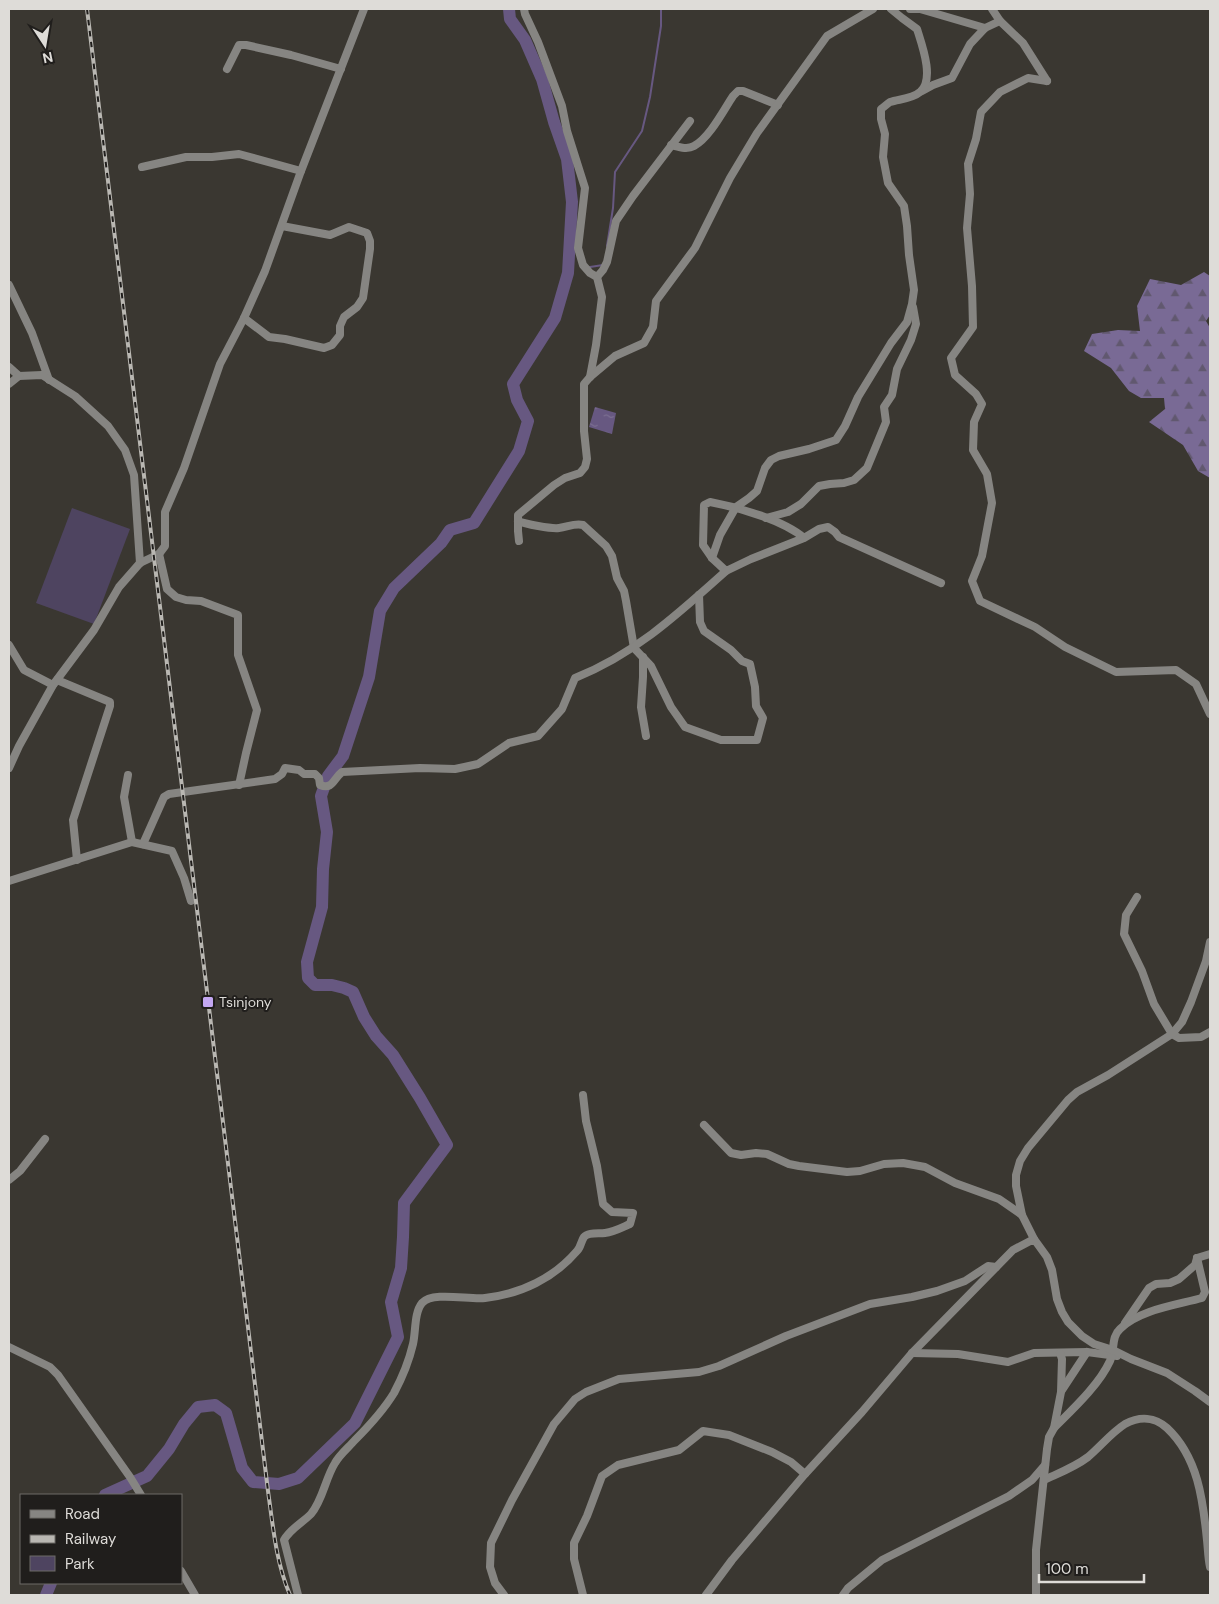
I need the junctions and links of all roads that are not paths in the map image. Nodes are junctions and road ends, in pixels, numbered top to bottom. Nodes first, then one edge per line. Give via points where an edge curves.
1 (364, 9) edge
2 (524, 9) edge
3 (873, 9) edge
4 (891, 9) edge
5 (910, 9) edge
6 (992, 9) edge
7 (1000, 20) junction
8 (985, 28) junction
9 (227, 69) dead end
10 (341, 69) junction
11 (920, 92) junction
12 (778, 105) junction
13 (690, 121) dead end
14 (672, 145) junction
15 (142, 167) dead end
16 (301, 171) junction
17 (282, 226) junction
18 (597, 277) junction
19 (9, 285) edge
20 (912, 304) junction
21 (244, 318) junction
22 (9, 367) edge
23 (19, 376) junction
24 (590, 378) junction
25 (49, 380) junction
26 (9, 384) edge
27 (736, 507) junction
28 (764, 518) junction
29 (518, 521) junction
30 (804, 538) junction
31 (520, 541) dead end
32 (159, 554) junction
33 (712, 558) junction
34 (140, 563) junction
35 (726, 571) junction
36 (941, 583) dead end
37 (699, 595) junction
38 (9, 645) edge
39 (634, 648) junction
40 (643, 657) junction
41 (55, 682) junction
42 (1210, 714) edge
43 (646, 736) dead end
44 (9, 768) edge
45 (128, 775) dead end
46 (239, 785) junction
47 (132, 842) junction
48 (143, 844) junction
49 (78, 860) junction
50 (9, 881) edge
51 (1137, 897) dead end
52 (191, 900) dead end
53 (1210, 942) edge
54 (1210, 1032) edge
55 (1172, 1034) junction
56 (584, 1095) dead end
57 (704, 1125) dead end
58 (45, 1139) dead end
59 (9, 1180) edge
60 (1022, 1215) junction
61 (1034, 1240) junction
62 (1210, 1254) edge
63 (1197, 1258) junction
64 (996, 1267) junction
65 (1124, 1325) junction
66 (9, 1347) edge
67 (1060, 1352) junction
68 (1087, 1352) junction
69 (1113, 1352) junction
70 (912, 1353) junction
71 (1060, 1392) junction
72 (1210, 1402) edge
73 (1054, 1428) junction
74 (1046, 1464) junction
75 (805, 1474) junction
76 (1044, 1480) junction
77 (139, 1492) edge
78 (1210, 1567) edge
79 (182, 1573) edge
80 (196, 1595) edge
81 (298, 1595) edge
82 (504, 1595) edge
83 (583, 1595) edge
84 (706, 1595) edge
85 (843, 1595) edge
86 (1036, 1595) edge

1 - 10 street
2 - 18 street via 562,106 585,188 578,248 583,265
3 - 12 street via 827,36
4 - 11 street via 917,29 926,59 927,80
5 - 8 street
6 - 7 street
7 - 8 street
7 - 42 street via 1022,43 1047,82 1028,78 1000,92 982,112 968,164 967,228 973,327 951,358 955,375 982,404 974,422 974,450 987,474 992,503 982,556 972,581 980,601 1116,672 1176,670 1196,684
8 - 11 street via 970,44 952,78
9 - 10 street via 239,45
10 - 16 street
11 - 20 street via 889,102 881,109 885,134 883,157 888,182 904,206 914,290
12 - 14 street via 738,91 709,133 694,146
12 - 24 street via 730,178 695,248 656,301 653,326 644,343 615,356
13 - 14 street
14 - 18 street via 616,221 607,262
15 - 16 street via 186,157 239,154
16 - 17 street
17 - 21 street
17 - 21 street via 330,235 349,228 367,233 370,249 363,298 344,318 340,335 324,348 270,337
18 - 24 street via 602,297
19 - 25 street via 32,333
20 - 27 street via 908,322 858,397 846,426 836,440 771,460 757,491
20 - 28 street via 916,324 897,369 892,395 884,407 886,422 867,468 854,480 820,486 788,512
21 - 32 street via 220,364 165,512 165,546
22 - 23 street
23 - 25 street via 42,375
23 - 26 street
24 - 29 street via 584,384 585,467 530,504 518,516
25 - 34 street via 75,396 108,426 125,450 134,475
27 - 28 street
27 - 33 street via 720,535
27 - 33 street via 710,502 704,506 703,545
28 - 30 street via 795,530
29 - 31 street
29 - 39 street via 558,528 578,524 606,546 612,556 616,578 624,591
30 - 35 street
30 - 36 street via 828,527 839,537
32 - 34 street
32 - 46 street via 167,589 176,597 201,601 238,615 238,655 258,710
33 - 35 street
34 - 41 street via 119,587 94,630
35 - 37 street
37 - 39 street
37 - 40 street via 700,622 704,631 750,664 756,706 762,718 757,740 721,740 686,727 670,707 651,666
38 - 41 street via 24,670
39 - 40 street
39 - 46 street via 575,678 562,709 538,736 509,743 478,764 455,769 342,772 329,786 319,784 315,774 285,768 275,779
40 - 43 street via 641,707
41 - 44 street
41 - 49 street via 110,702 73,820
45 - 47 street via 124,797
46 - 48 street via 164,797
47 - 48 street
47 - 49 street
48 - 52 street via 172,851
49 - 50 street
51 - 55 street via 1126,915 1124,934 1154,1004
53 - 55 street via 1191,1002
54 - 55 street via 1201,1037 1187,1038
55 - 60 street via 1077,1092 1028,1148 1016,1175
56 - 81 street via 603,1204 612,1212 633,1213 630,1224 607,1233 589,1234 583,1238 579,1249 541,1282 486,1298 442,1296 423,1303 418,1312 407,1363 393,1393 374,1420 336,1460 312,1513 284,1540
57 - 60 street via 731,1153 767,1154 799,1166 847,1172 884,1164 924,1166 999,1199
58 - 59 street
60 - 61 street
61 - 64 street via 1013,1250
61 - 69 street via 1047,1257 1057,1299 1068,1322 1094,1344
62 - 63 street
63 - 65 street via 1195,1265 1179,1279 1149,1288
63 - 65 street via 1205,1292 1202,1298 1151,1312
64 - 70 street
64 - 82 street via 988,1266 965,1281 937,1291 863,1306 719,1366 699,1372 619,1379 575,1399 554,1424 491,1543 490,1567 495,1583
65 - 69 street via 1114,1339
66 - 77 street via 50,1367
67 - 68 street
67 - 70 street via 1034,1352 1008,1362 958,1354
67 - 71 street
68 - 69 street
68 - 71 street
69 - 72 street via 1167,1373
69 - 73 street via 1105,1371
70 - 75 street
71 - 73 street
73 - 74 street via 1049,1437
74 - 76 street
74 - 85 street via 1032,1480 1009,1496 882,1560
75 - 83 street via 772,1452 729,1435 703,1431 679,1450 618,1465 602,1476 574,1543 574,1559
75 - 84 street
76 - 78 street via 1081,1462 1126,1424 1151,1418 1162,1423 1177,1437 1197,1477
76 - 86 street via 1036,1550
79 - 80 street

